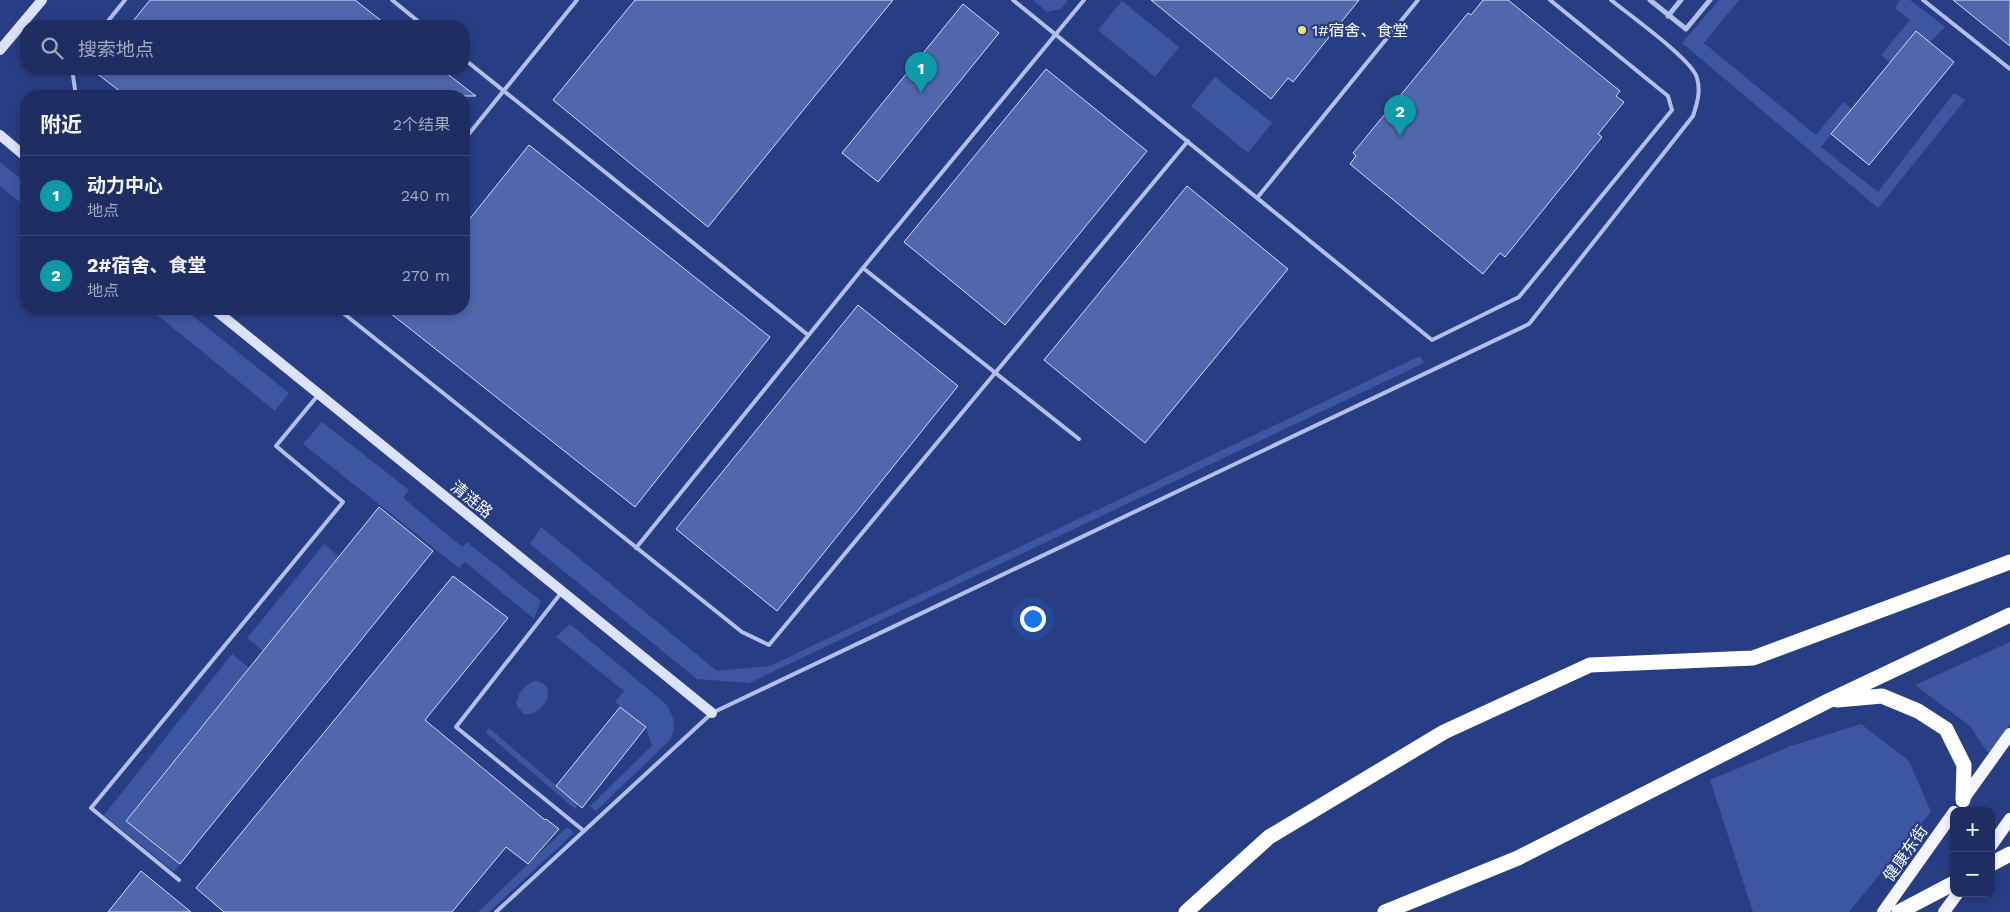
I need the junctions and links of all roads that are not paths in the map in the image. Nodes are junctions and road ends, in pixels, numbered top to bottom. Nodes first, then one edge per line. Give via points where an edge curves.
1 (42, 0) edge
2 (125, 0) edge
3 (392, 0) edge
4 (577, 0) edge
5 (1013, 0) edge
6 (1084, 0) edge
7 (1418, 0) edge
8 (1550, 0) edge
9 (1611, 0) edge
10 (1650, 0) edge
11 (1681, 0) edge
12 (1710, 0) edge
13 (1923, 0) edge
14 (1668, 16) junction
15 (25, 20) edge
16 (109, 20) edge
17 (417, 20) edge
18 (20, 26) edge
19 (1055, 34) junction
20 (0, 50) edge
21 (470, 64) edge
22 (2010, 69) edge
23 (73, 75) edge
24 (75, 90) edge
25 (503, 91) junction
26 (470, 132) edge
27 (0, 135) edge
28 (1188, 141) junction
29 (20, 152) edge
30 (1257, 198) junction
31 (863, 268) junction
32 (221, 315) edge
33 (345, 315) edge
34 (808, 335) junction
35 (996, 373) junction
36 (319, 394) junction
37 (1079, 439) dead end
38 (636, 548) junction
39 (2010, 562) edge
40 (563, 592) junction
41 (2010, 615) edge
42 (1828, 701) junction
43 (712, 713) junction
44 (2010, 734) edge
45 (1957, 807) edge
46 (1958, 807) edge
47 (1950, 818) edge
48 (2010, 820) edge
49 (584, 831) junction
50 (1995, 841) edge
51 (2010, 854) edge
52 (1995, 862) edge
53 (179, 880) dead end
54 (1950, 886) edge
55 (1955, 897) edge
56 (496, 912) edge
57 (1186, 912) edge
58 (1384, 912) edge
59 (1883, 912) edge
60 (1898, 912) edge
61 (1944, 912) edge

1 - 15 street
2 - 16 lane
3 - 17 lane
4 - 25 lane
5 - 19 lane
6 - 19 lane
7 - 30 lane
8 - 30 lane via 1668,96 1672,110 1519,297 1432,340
9 - 43 lane via 1685,60 1697,77 1698,99 1693,116 1529,324
10 - 14 street
11 - 14 street
12 - 14 street via 1686,29
13 - 22 lane
18 - 20 street
19 - 28 lane
19 - 31 lane
21 - 25 lane
23 - 24 lane
25 - 26 lane
25 - 34 lane
27 - 29 street
28 - 30 lane
28 - 35 lane
31 - 34 lane
31 - 35 lane
32 - 36 street, 清涟路
33 - 38 lane
34 - 38 lane
35 - 37 lane
35 - 38 lane via 769,645 742,632
36 - 40 street, 清涟路
36 - 53 lane via 276,446 344,502 91,808
39 - 57 highway via 1752,658 1590,665 1444,732 1278,832
40 - 43 street, 清涟路
40 - 49 lane via 456,727
41 - 42 highway
42 - 45 highway via 1882,696 1918,711 1946,729 1964,765
42 - 58 highway via 1518,858
43 - 49 lane
44 - 46 main road, 健康东街
47 - 59 main road, 健康东街
48 - 50 main road
49 - 56 lane
51 - 52 highway, bridge
54 - 60 highway
55 - 61 main road

